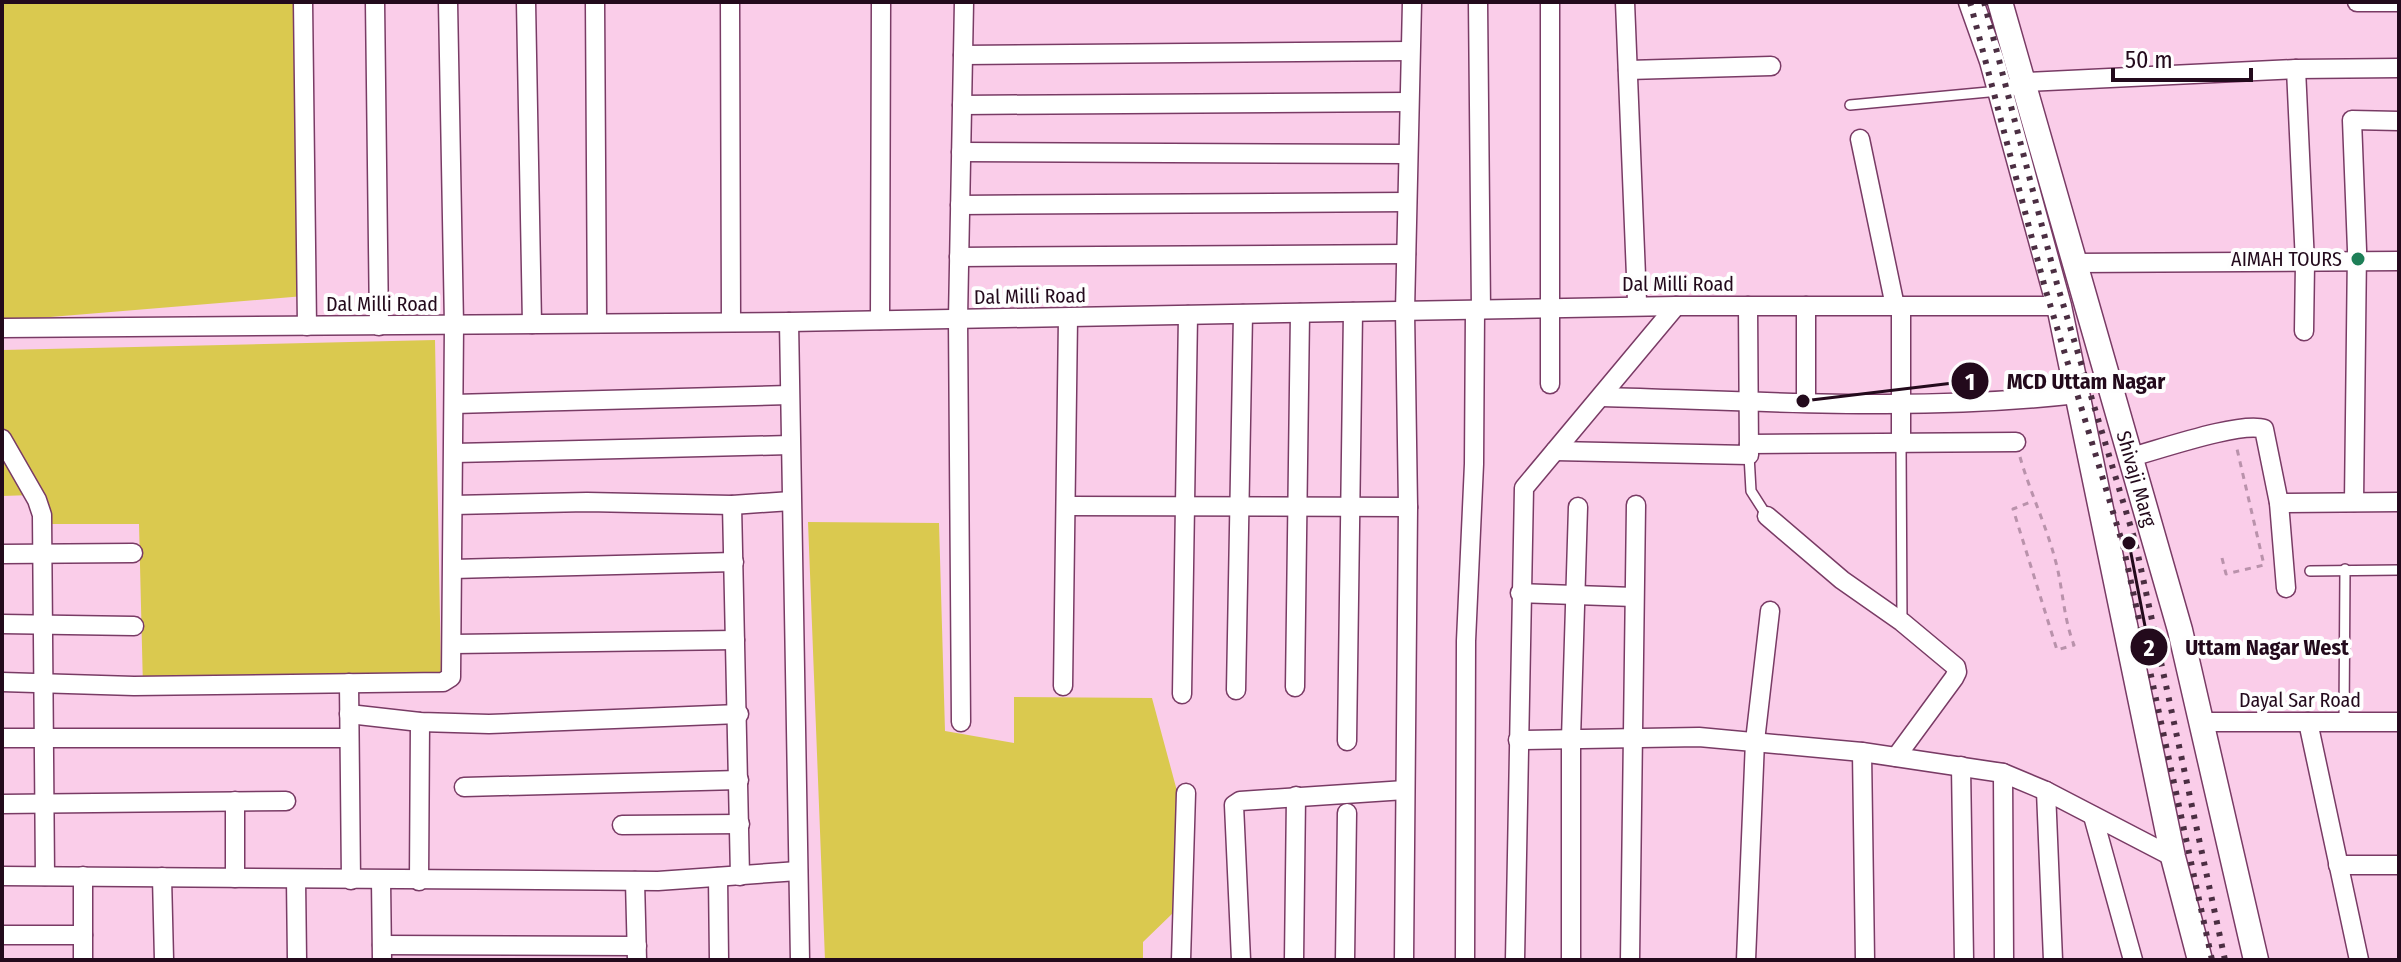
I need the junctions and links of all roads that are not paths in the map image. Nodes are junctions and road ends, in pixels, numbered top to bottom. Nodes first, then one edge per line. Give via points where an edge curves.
1 (303, 2) edge
2 (375, 2) edge
3 (448, 2) edge
4 (526, 2) edge
5 (595, 2) edge
6 (730, 2) edge
7 (881, 2) edge
8 (964, 2) edge
9 (1412, 2) edge
10 (1478, 2) edge
11 (1550, 2) edge
12 (1625, 2) edge
13 (1640, 2) edge
14 (1971, 2) edge
15 (2000, 2) edge
16 (2357, 2) edge
17 (2399, 2) edge
18 (1410, 51) junction
19 (963, 55) junction
20 (1771, 66) dead end
21 (2399, 68) edge
22 (2296, 69) junction
23 (1628, 70) junction
24 (2025, 82) junction
25 (1999, 91) junction
26 (1409, 102) junction
27 (962, 105) junction
28 (1850, 105) dead end
29 (2399, 121) edge
30 (1860, 139) dead end
31 (961, 152) junction
32 (1408, 154) junction
33 (1407, 202) junction
34 (960, 205) junction
35 (1406, 254) junction
36 (959, 257) junction
37 (2356, 261) junction
38 (2399, 261) edge
39 (2075, 263) junction
40 (2305, 263) junction
41 (1637, 304) junction
42 (1676, 306) junction
43 (1748, 306) junction
44 (1806, 306) junction
45 (1898, 306) junction
46 (2059, 306) junction
47 (1551, 308) junction
48 (1478, 310) junction
49 (1405, 311) junction
50 (1353, 312) junction
51 (1300, 313) junction
52 (1243, 314) junction
53 (1188, 315) junction
54 (1068, 318) junction
55 (958, 319) junction
56 (880, 320) junction
57 (731, 322) junction
58 (789, 322) junction
59 (597, 323) junction
60 (532, 324) junction
61 (454, 325) junction
62 (307, 326) junction
63 (379, 326) junction
64 (2, 328) edge
65 (2304, 331) dead end
66 (1550, 384) dead end
67 (2077, 394) junction
68 (789, 395) junction
69 (1602, 397) junction
70 (1749, 401) junction
71 (1806, 401) junction
72 (1901, 402) junction
73 (454, 404) junction
74 (2, 439) edge
75 (2016, 442) road end
76 (1901, 444) junction
77 (790, 445) junction
78 (1749, 450) junction
79 (1555, 451) junction
80 (454, 453) junction
81 (2131, 457) junction
82 (791, 501) junction
83 (2354, 502) junction
84 (2399, 502) edge
85 (2279, 503) junction
86 (453, 505) junction
87 (732, 505) junction
88 (1636, 505) dead end
89 (1066, 506) junction
90 (1185, 506) junction
91 (1239, 507) junction
92 (1297, 507) junction
93 (1352, 507) junction
94 (1408, 507) junction
95 (1578, 507) dead end
96 (1767, 516) joint
97 (133, 553) dead end
98 (2, 554) edge
99 (43, 554) junction
100 (734, 562) junction
101 (453, 569) junction
102 (2345, 569) junction
103 (2399, 570) edge
104 (2310, 571) dead end
105 (2286, 588) dead end
106 (1520, 593) junction
107 (1576, 596) junction
108 (1634, 597) junction
109 (1770, 611) dead end
110 (1902, 622) junction
111 (43, 623) junction
112 (2, 624) edge
113 (134, 626) dead end
114 (735, 640) junction
115 (453, 644) junction
116 (42, 681) junction
117 (2, 682) edge
118 (349, 683) junction
119 (1063, 686) dead end
120 (1295, 687) dead end
121 (1236, 690) dead end
122 (1182, 694) dead end
123 (349, 714) junction
124 (739, 714) junction
125 (420, 722) junction
126 (961, 722) dead end
127 (2201, 722) junction
128 (2308, 722) junction
129 (2344, 722) junction
130 (2399, 722) edge
131 (1632, 737) junction
132 (2, 738) edge
133 (42, 738) junction
134 (349, 738) junction
135 (1571, 739) junction
136 (1518, 740) junction
137 (1347, 741) dead end
138 (1755, 741) junction
139 (1862, 752) junction
140 (1896, 757) junction
141 (1961, 766) junction
142 (2003, 773) junction
143 (739, 780) junction
144 (464, 787) dead end
145 (1405, 790) junction
146 (2046, 791) junction
147 (1186, 793) dead end
148 (1296, 796) junction
149 (235, 801) junction
150 (286, 801) dead end
151 (43, 802) junction
152 (2, 804) edge
153 (1347, 813) dead end
154 (2093, 816) junction
155 (740, 824) junction
156 (622, 825) dead end
157 (2173, 857) junction
158 (2338, 865) junction
159 (2399, 865) edge
160 (798, 871) junction
161 (2, 876) edge
162 (45, 876) junction
163 (83, 876) junction
164 (740, 876) junction
165 (162, 877) junction
166 (718, 877) junction
167 (235, 878) junction
168 (296, 879) junction
169 (351, 880) junction
170 (381, 880) junction
171 (419, 881) junction
172 (635, 881) junction
173 (2, 935) edge
174 (83, 935) junction
175 (382, 953) edge
176 (637, 953) edge
177 (83, 960) edge
178 (164, 960) edge
179 (297, 960) edge
180 (719, 960) edge
181 (800, 960) edge
182 (1181, 960) edge
183 (1241, 960) edge
184 (1294, 960) edge
185 (1345, 960) edge
186 (1404, 960) edge
187 (1465, 960) edge
188 (1515, 960) edge
189 (1571, 960) edge
190 (1630, 960) edge
191 (1746, 960) edge
192 (1865, 960) edge
193 (1964, 960) edge
194 (2004, 960) edge
195 (2053, 960) edge
196 (2133, 960) edge
197 (2200, 960) edge
198 (2256, 960) edge
199 (2359, 960) edge

1 - 62 street
2 - 63 street
3 - 61 street
4 - 60 street
5 - 59 street
6 - 57 street
7 - 56 street
8 - 19 street
9 - 18 street
10 - 48 street
11 - 47 street
12 - 13 street
12 - 23 street
14 - 25 main road, Shivaji Marg
15 - 24 main road, Shivaji Marg
16 - 17 street
18 - 19 street
18 - 26 street
19 - 27 street
20 - 23 street
21 - 22 street
22 - 24 street
22 - 40 street
23 - 41 street
24 - 25 street
24 - 39 main road, Shivaji Marg
25 - 28 lane
25 - 46 main road, Shivaji Marg
26 - 27 street
26 - 32 street
27 - 31 street
29 - 37 street via 2352,120
30 - 45 street
31 - 32 street
31 - 34 street
32 - 33 street
33 - 34 street
33 - 35 street
34 - 36 street
35 - 36 street
35 - 49 street
36 - 55 street
37 - 38 street
37 - 40 street
37 - 83 street
39 - 40 street
39 - 81 main road, Shivaji Marg
40 - 65 street
41 - 42 street, Dal Milli Road
41 - 47 street, Dal Milli Road
42 - 43 street, Dal Milli Road
42 - 69 street
43 - 44 street, Dal Milli Road
43 - 70 street
44 - 45 street, Dal Milli Road
44 - 71 street
45 - 46 street, Dal Milli Road
45 - 72 street
46 - 67 main road, Shivaji Marg
47 - 48 street, Dal Milli Road
47 - 66 street
48 - 49 street, Dal Milli Road
48 - 187 street via 1466,641
49 - 50 street, Dal Milli Road
49 - 94 street
50 - 51 street, Dal Milli Road
50 - 93 street
51 - 52 street, Dal Milli Road
51 - 92 street
52 - 53 street, Dal Milli Road
52 - 91 street
53 - 54 street, Dal Milli Road
53 - 90 street
54 - 55 street, Dal Milli Road
54 - 89 street
55 - 56 street, Dal Milli Road
55 - 126 street
56 - 58 street, Dal Milli Road
57 - 58 street, Dal Milli Road
57 - 59 street, Dal Milli Road
58 - 68 street
59 - 60 street, Dal Milli Road
60 - 61 street, Dal Milli Road
61 - 63 street, Dal Milli Road
61 - 73 street
62 - 63 street, Dal Milli Road
62 - 64 street, Dal Milli Road
67 - 72 street via 2007,402
67 - 157 main road, Shivaji Marg
68 - 73 street
68 - 77 street
69 - 70 street
69 - 79 street
70 - 71 street
70 - 78 street
71 - 72 street
72 - 76 street
73 - 80 street
74 - 99 street via 37,500
75 - 76 street
76 - 78 street
76 - 110 lane
77 - 80 street
77 - 82 street
78 - 79 street
78 - 96 lane via 1751,491
79 - 106 street via 1524,488
80 - 86 street
81 - 85 street via 2233,430 2264,429
81 - 127 main road, Shivaji Marg
82 - 87 street
82 - 160 street
83 - 84 street
83 - 85 street
85 - 105 street
86 - 87 street
86 - 101 street
87 - 100 street
88 - 108 street
89 - 90 street
89 - 119 street
90 - 91 street
90 - 122 street
91 - 92 street
91 - 121 street
92 - 93 street
92 - 120 street
93 - 94 street
93 - 137 street
94 - 145 street
95 - 107 street
96 - 110 street via 1842,580
97 - 99 street
98 - 99 street
99 - 111 street
100 - 101 street
100 - 114 street
101 - 115 street
102 - 103 lane
102 - 104 lane
102 - 129 lane
106 - 107 street
106 - 136 street
107 - 108 street
107 - 135 street
108 - 131 street
109 - 138 street
110 - 140 street via 1957,672
111 - 112 street
111 - 113 street
111 - 116 street
114 - 115 street
114 - 124 street
115 - 118 street via 453,671 443,682
116 - 117 street
116 - 118 street via 134,686
116 - 133 street
118 - 123 street
123 - 125 street
123 - 134 street
124 - 125 street
124 - 143 street
125 - 171 street
127 - 128 street, Dayal Sar Road
127 - 198 main road, Shivaji Marg
128 - 129 street, Dayal Sar Road
128 - 158 street
129 - 130 street, Dayal Sar Road
131 - 135 street
131 - 138 street
131 - 190 street
132 - 133 street
133 - 134 street
133 - 151 street
134 - 169 street
135 - 136 street
135 - 189 street
136 - 188 street
138 - 139 street
138 - 191 street
139 - 140 street
139 - 192 street
140 - 141 street
141 - 142 street
141 - 193 street
142 - 146 street
142 - 194 street
143 - 144 street
143 - 155 street
145 - 148 street
145 - 186 street
146 - 154 street
146 - 195 street
147 - 182 street
148 - 183 street via 1234,805
148 - 184 street
149 - 150 street
149 - 151 street
149 - 167 street
151 - 152 street
151 - 162 street
153 - 185 street
154 - 157 street
154 - 196 street
155 - 156 street
155 - 164 street
157 - 197 main road, Shivaji Marg
158 - 159 street
158 - 199 street
160 - 164 street
160 - 181 street
161 - 162 street
162 - 163 street
163 - 165 street
163 - 174 street
164 - 166 street
165 - 167 street
165 - 178 street
166 - 172 street
166 - 180 street
167 - 168 street
168 - 169 street
168 - 179 street
169 - 170 street
170 - 171 street
170 - 175 street
171 - 172 street
172 - 176 street
173 - 174 street
174 - 177 street
175 - 176 street

